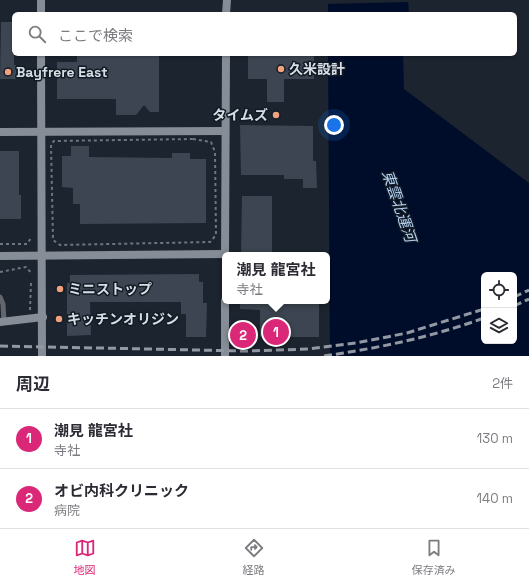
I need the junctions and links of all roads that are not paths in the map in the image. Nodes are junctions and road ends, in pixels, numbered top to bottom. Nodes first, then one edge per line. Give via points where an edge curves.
1 (40, 0) edge
2 (227, 0) edge
3 (41, 12) edge
4 (226, 12) edge
5 (41, 56) edge
6 (226, 56) edge
7 (225, 131) junction
8 (0, 132) edge
9 (42, 132) junction
10 (225, 252) edge
11 (222, 255) edge
12 (0, 256) edge
13 (42, 256) junction
14 (0, 297) edge
15 (225, 304) edge
16 (43, 317) junction
17 (2, 322) edge
18 (42, 356) edge
19 (225, 356) edge

1 - 3 street
2 - 4 street
5 - 9 street
6 - 7 street
7 - 9 street
7 - 10 street
8 - 9 street
9 - 13 street
11 - 13 street
12 - 13 street
13 - 16 street
14 - 17 lane via 3,304
15 - 19 street
16 - 17 street
16 - 18 street

